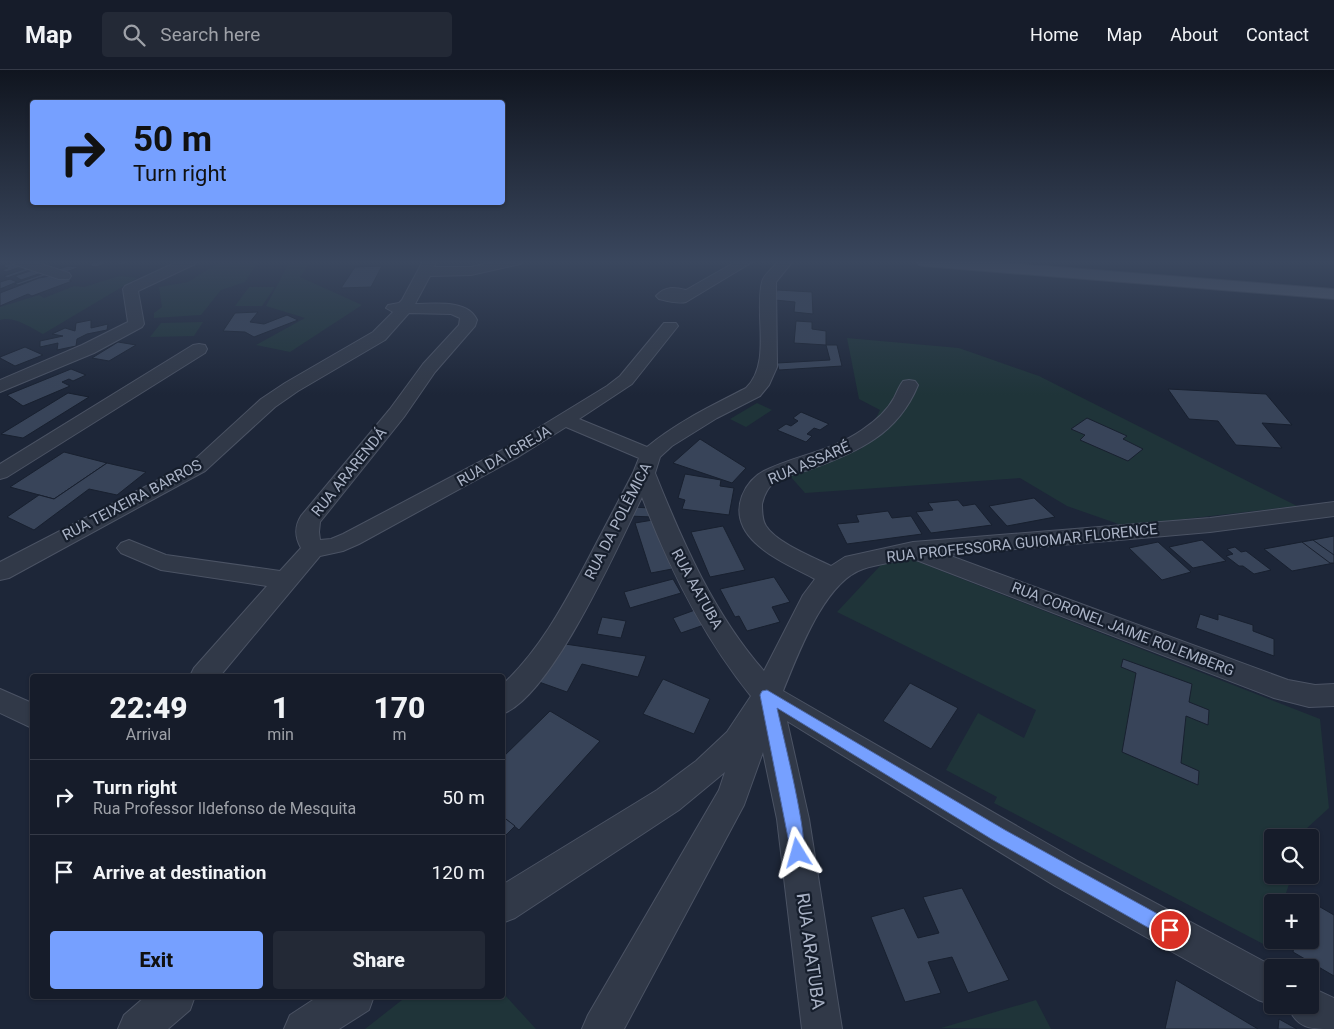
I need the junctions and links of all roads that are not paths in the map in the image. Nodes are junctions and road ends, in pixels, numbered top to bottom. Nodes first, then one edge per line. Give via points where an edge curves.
1 (132, 306) edge
2 (769, 306) edge
3 (400, 308) joint
4 (670, 326) dead end
5 (199, 349) dead end
6 (910, 385) dead end
7 (0, 387) edge
8 (566, 420) junction
9 (647, 464) junction
10 (0, 473) edge
11 (1334, 509) edge
12 (129, 548) dead end
13 (314, 549) junction
14 (913, 550) junction
15 (0, 572) edge
16 (832, 577) junction
17 (286, 580) junction
18 (206, 674) edge
19 (767, 695) junction
20 (1334, 695) edge
21 (0, 700) edge
22 (505, 700) edge
23 (30, 715) edge
24 (505, 904) edge
25 (1264, 982) edge
26 (173, 999) edge
27 (350, 999) edge
28 (1319, 1012) edge
29 (1334, 1020) edge
30 (138, 1029) edge
31 (304, 1029) edge
32 (602, 1029) edge
33 (822, 1029) edge

1 - 7 street via 136,324
2 - 9 street, RUA DA POLÊMICA via 768,367 760,385 753,392 681,430
3 - 13 street, RUA ARARENDÁ via 453,309 467,315 467,326 429,368 397,413 309,521 306,531
3 - 15 street, RUA TEIXEIRA BARROS via 388,328 373,340 296,383 260,409 198,467
4 - 8 street, RUA DA IGREJA via 626,380
5 - 10 street
6 - 16 street, RUA ASSARÉ via 899,407 853,444 775,474 756,489 751,503 757,531 786,552
8 - 9 street
8 - 13 street, RUA DA IGREJA via 351,540
9 - 19 street, RUA AATUBA via 669,536 693,587 736,657
9 - 22 street, RUA DA POLÊMICA via 564,627 524,682
11 - 14 street, RUA PROFESSORA GUIOMAR FLORENCE via 1210,525
12 - 17 street via 161,562
13 - 17 street
14 - 16 street, RUA PROFESSORA GUIOMAR FLORENCE via 854,563
14 - 20 street, RUA CORONEL JAIME ROLEMBERG via 1284,690 1306,696
16 - 19 street, RUA PROFESSORA GUIOMAR FLORENCE via 816,595
17 - 18 street
19 - 24 street, RUA PROFESSORA GUIOMAR FLORENCE via 738,741 707,770 668,800
19 - 25 street via 1058,869
19 - 32 street via 733,795
19 - 33 street, RUA ARATUBA via 793,819
21 - 23 street
26 - 30 street
27 - 31 street
28 - 29 street

